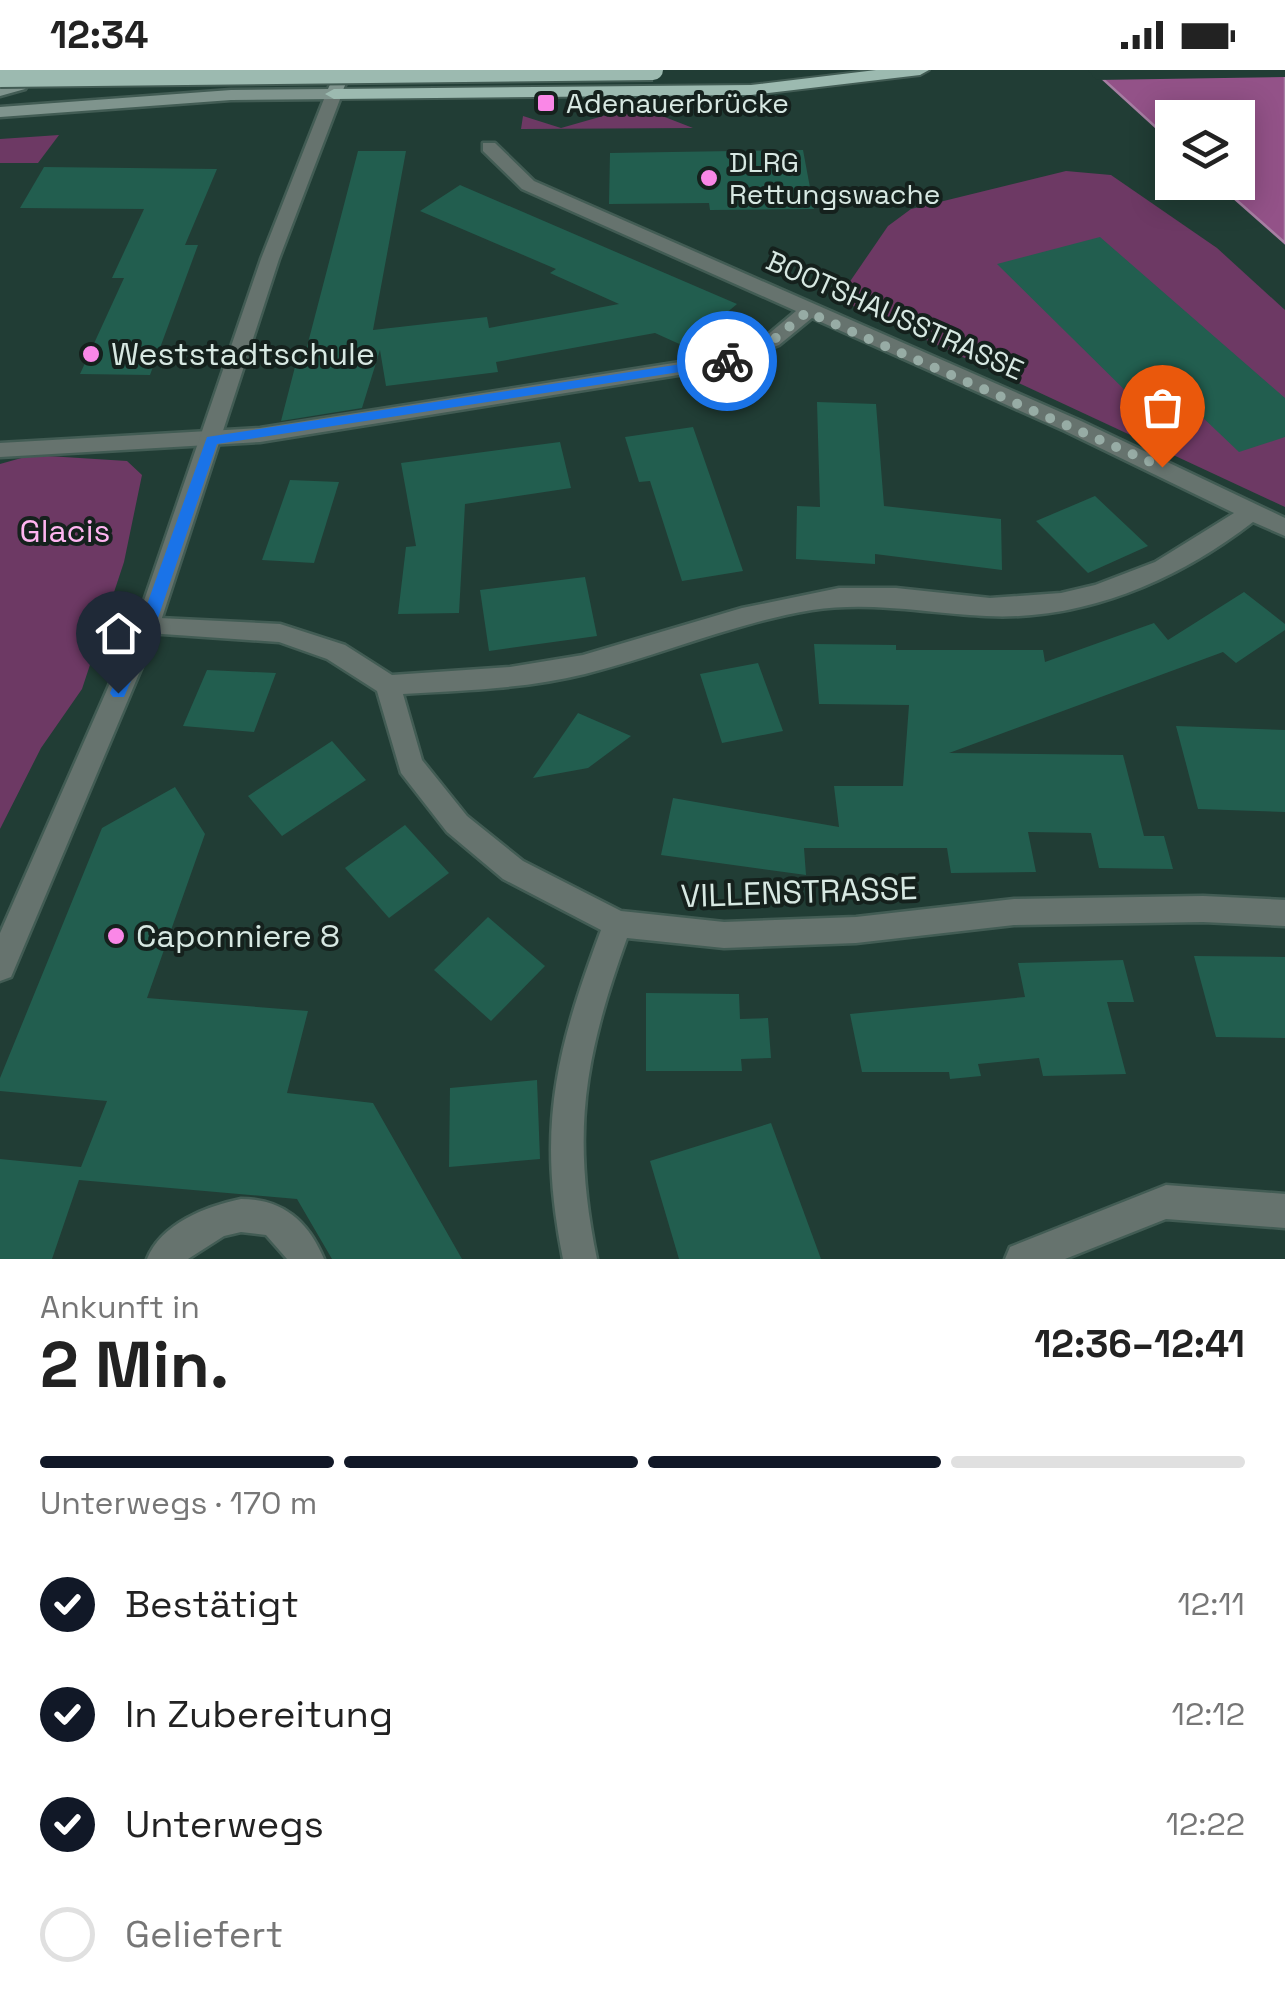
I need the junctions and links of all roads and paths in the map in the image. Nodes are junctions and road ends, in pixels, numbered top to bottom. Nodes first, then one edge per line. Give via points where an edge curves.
1 (653, 70) edge
2 (920, 70) edge
3 (0, 78) edge
4 (19, 86) dead end
5 (336, 88) junction
6 (0, 91) edge
7 (0, 112) edge
8 (490, 147) dead end
9 (807, 312) junction
10 (212, 440) junction
11 (0, 450) edge
12 (1254, 510) junction
13 (1285, 528) edge
14 (148, 624) junction
15 (388, 684) junction
16 (1285, 913) edge
17 (618, 924) junction
18 (0, 967) edge
19 (1285, 1212) edge
20 (164, 1259) edge
21 (307, 1259) edge
22 (580, 1259) edge
23 (1022, 1259) edge

1 - 3 highway, bridge
2 - 5 highway via 751,90
4 - 6 main road
5 - 7 main road
5 - 10 street
8 - 9 street, BOOTSHAUSSTRASSE via 528,185
9 - 10 street via 750,354 722,362
9 - 12 street, BOOTSHAUSSTRASSE
10 - 11 street
10 - 14 street
12 - 13 street, BOOTSHAUSSTRASSE
12 - 15 street via 1128,584 1074,602 994,607 841,597 700,629 582,666
14 - 15 street via 280,633 336,652
14 - 18 street
15 - 17 street, VILLENSTRASSE via 410,765 458,824 512,870
16 - 17 street, VILLENSTRASSE via 1014,912 856,930 724,935
17 - 22 street via 566,1081 569,1214
19 - 23 street via 1166,1202
20 - 21 street via 215,1221 257,1213 289,1230

